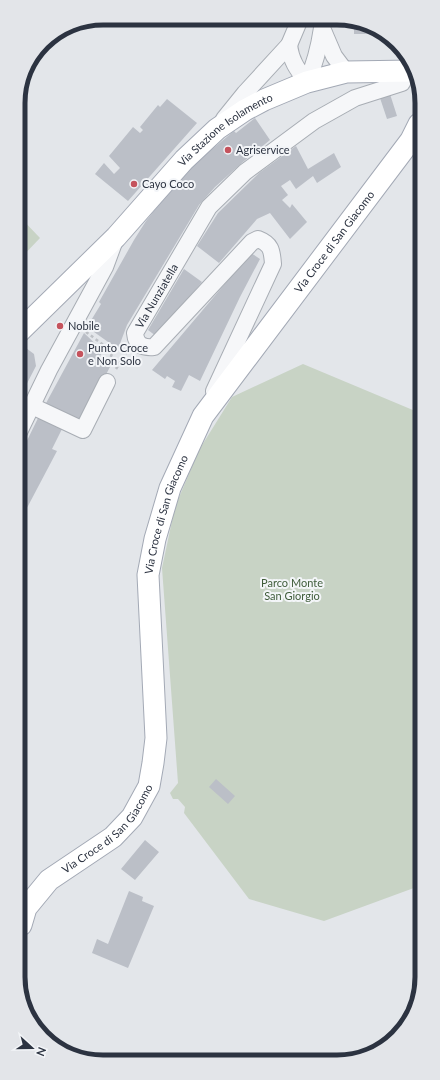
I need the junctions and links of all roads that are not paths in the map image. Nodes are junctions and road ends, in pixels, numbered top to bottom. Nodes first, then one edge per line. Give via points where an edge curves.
1 (297, 25) edge
2 (321, 25) edge
3 (321, 25) edge
4 (289, 45) junction
5 (408, 71) edge
6 (346, 72) junction
7 (409, 73) edge
8 (307, 82) junction
9 (217, 129) junction
10 (415, 133) edge
11 (116, 237) junction
12 (25, 326) edge
13 (108, 382) road end
14 (32, 406) junction
15 (203, 416) junction
16 (25, 420) edge
17 (25, 910) edge

1 - 4 street
2 - 6 street via 334,56
3 - 8 street via 319,49
4 - 8 street via 290,57
4 - 9 street via 245,93
5 - 6 main road, Via Stazione Isolamento
6 - 8 main road, Via Stazione Isolamento
7 - 15 street, Via Nunziatella via 402,82 355,98 314,121 245,172 210,207 135,333 135,340 140,344 146,348 154,347 252,242 258,239 266,242 272,252 273,264
8 - 9 main road, Via Stazione Isolamento via 251,107
9 - 11 main road, Via Stazione Isolamento via 184,160
10 - 15 main road, Via Croce di San Giacomo
11 - 12 main road
11 - 14 street, Via Stazione Isolamento via 105,266
13 - 14 street via 83,430
14 - 16 street, Via Stazione Isolamento
15 - 17 main road, Via Croce di San Giacomo via 170,488 155,539 148,575 156,738 149,786 132,817 113,837 49,880

